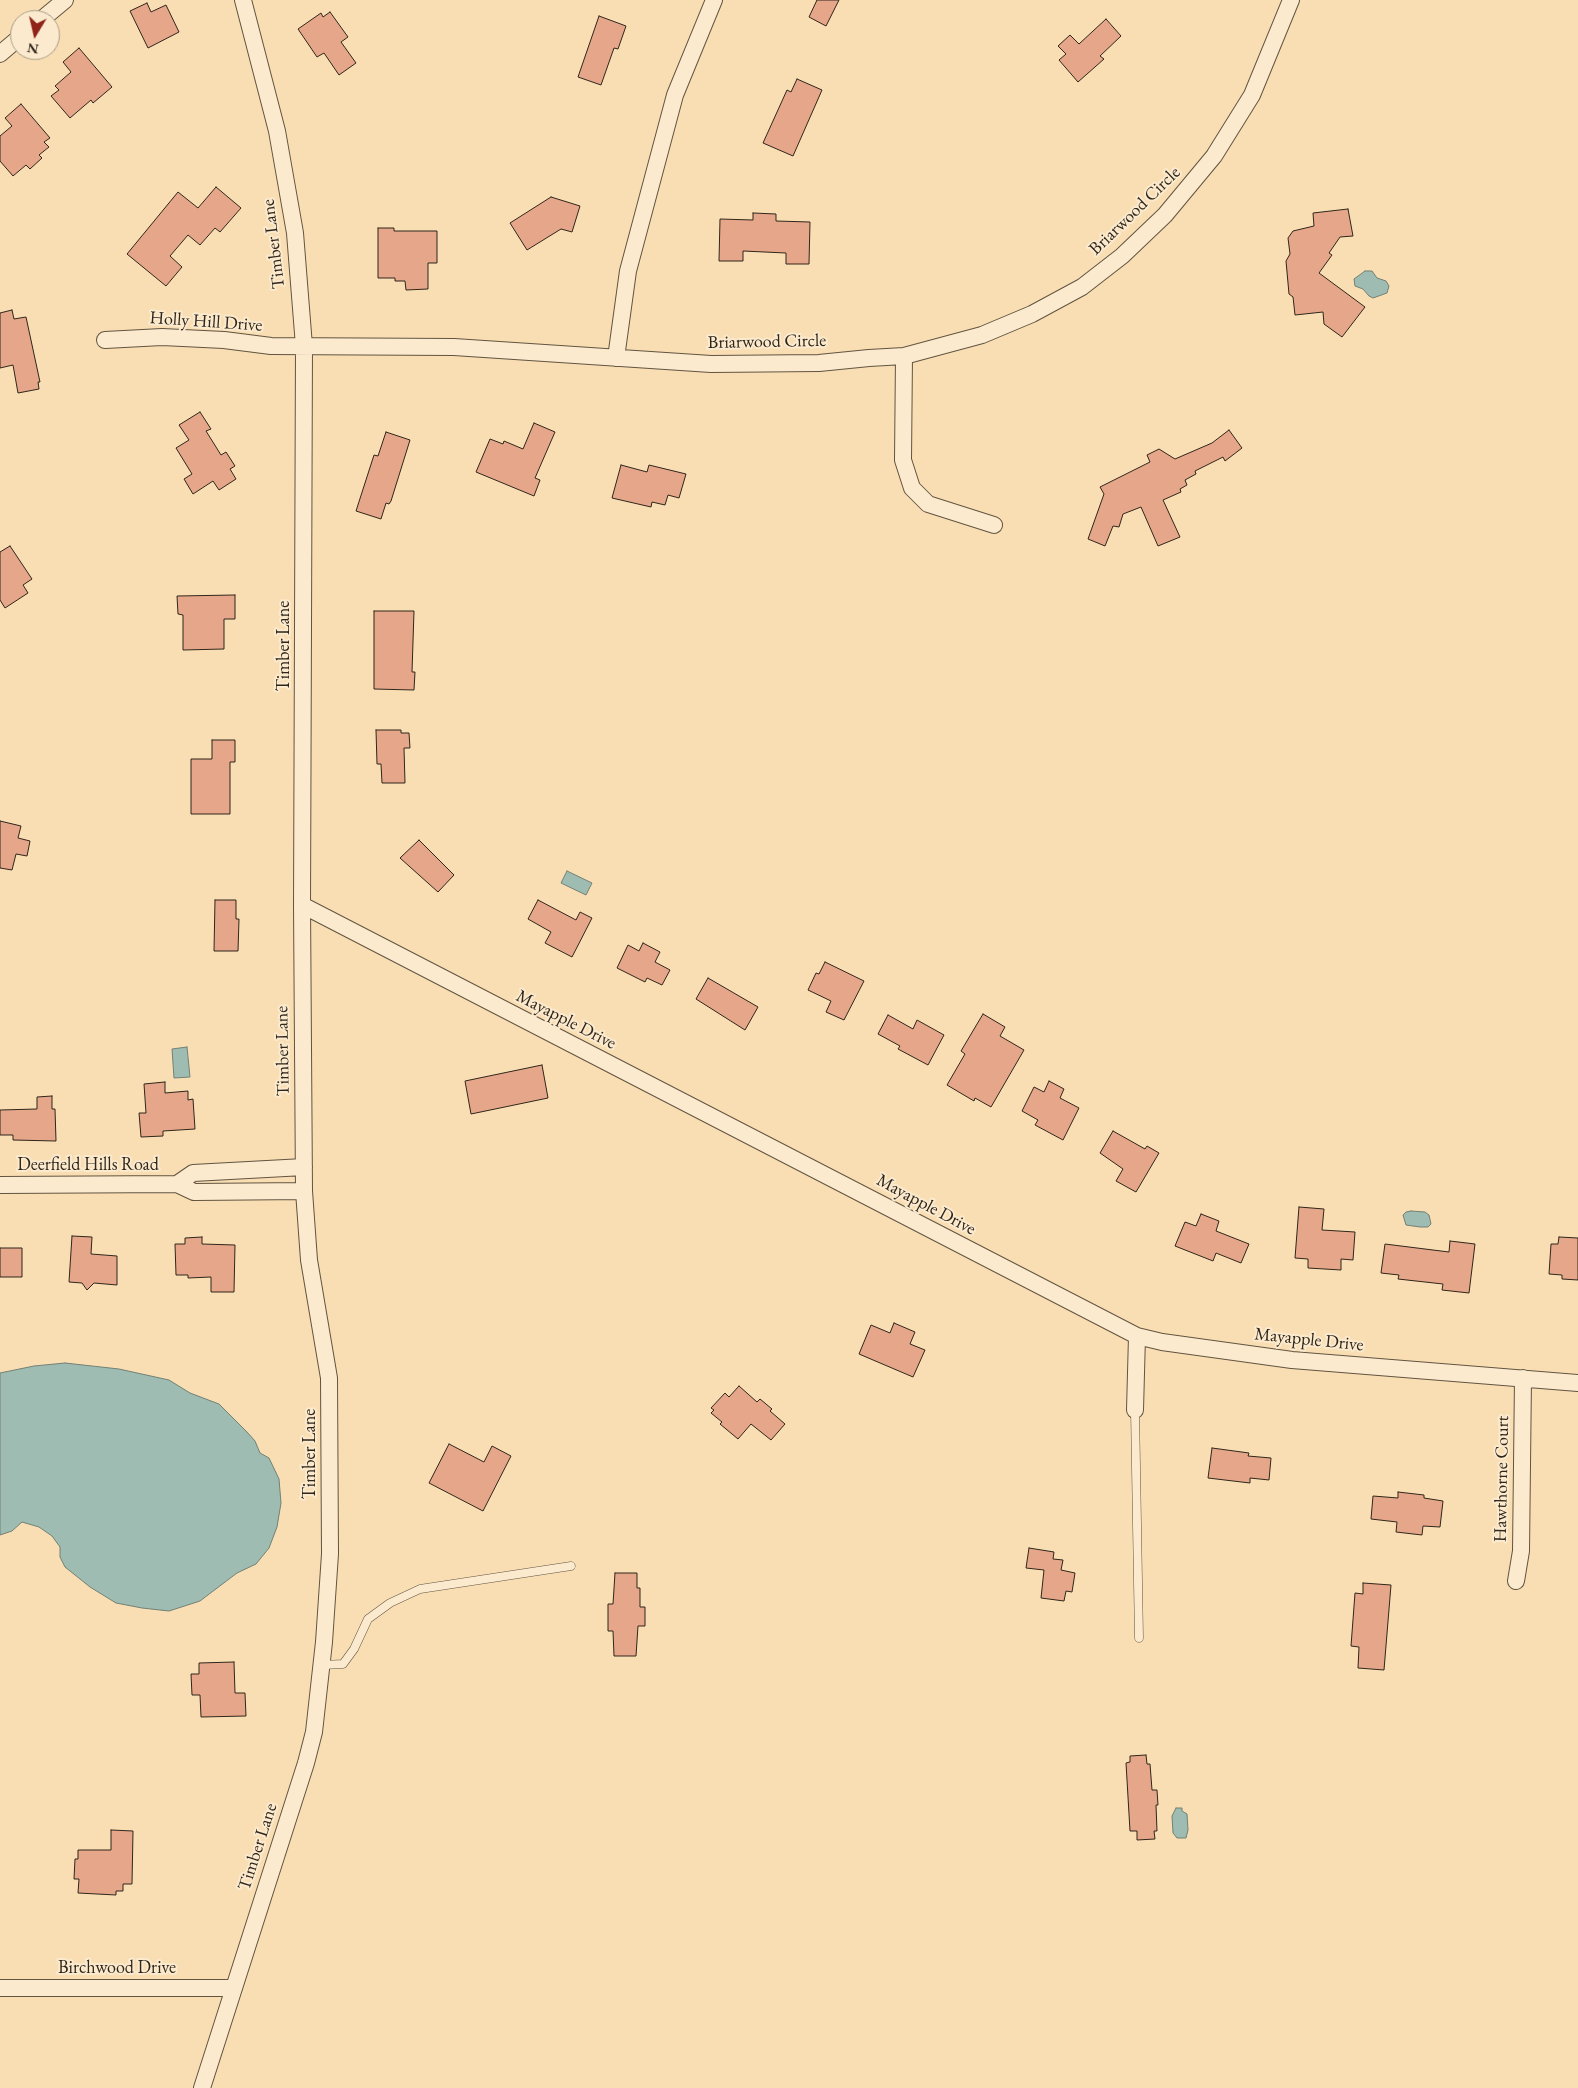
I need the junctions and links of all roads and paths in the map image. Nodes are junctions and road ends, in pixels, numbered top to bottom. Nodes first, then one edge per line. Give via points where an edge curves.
1 (65, 0) edge
2 (243, 0) edge
3 (714, 0) edge
4 (1291, 0) edge
5 (53, 10) edge
6 (10, 46) edge
7 (0, 54) edge
8 (106, 340) dead end
9 (304, 346) junction
10 (904, 356) junction
11 (616, 358) junction
12 (994, 525) dead end
13 (302, 905) junction
14 (304, 1167) junction
15 (177, 1184) junction
16 (0, 1185) edge
17 (304, 1191) junction
18 (1137, 1336) junction
19 (1523, 1378) junction
20 (1578, 1382) edge
21 (1135, 1410) joint
22 (571, 1566) dead end
23 (1516, 1581) dead end
24 (1139, 1638) dead end
25 (322, 1665) junction
26 (0, 1988) edge
27 (234, 1988) junction
28 (202, 2088) edge

1 - 5 street
2 - 9 street, Timber Lane via 277,131 295,233
3 - 11 street via 675,95 628,271
4 - 10 street, Briarwood Circle via 1252,95 1214,156 1165,215 1122,256 1082,287 1032,314 982,335
6 - 7 street
8 - 9 street, Holly Hill Drive via 162,337
9 - 11 street, Briarwood Circle via 454,347
9 - 13 street, Timber Lane
10 - 11 street, Briarwood Circle via 819,364 711,364
10 - 12 street via 903,460 912,488 928,504
13 - 14 street, Timber Lane
13 - 18 street, Mayapple Drive
14 - 15 street, Deerfield Hills Road via 193,1173
14 - 17 street, Timber Lane
15 - 16 street, Deerfield Hills Road
15 - 17 street, Deerfield Hills Road via 194,1192
17 - 25 street, Timber Lane via 309,1260 329,1378 330,1554
18 - 19 street, Mayapple Drive via 1292,1360
18 - 21 street
19 - 20 street, Mayapple Drive
19 - 23 street, Hawthorne Court via 1522,1551
21 - 24 lane
22 - 25 lane via 420,1589 368,1618 354,1649 343,1664
25 - 27 street, Timber Lane via 314,1732 306,1763
26 - 27 street, Birchwood Drive
27 - 28 street, Timber Lane

